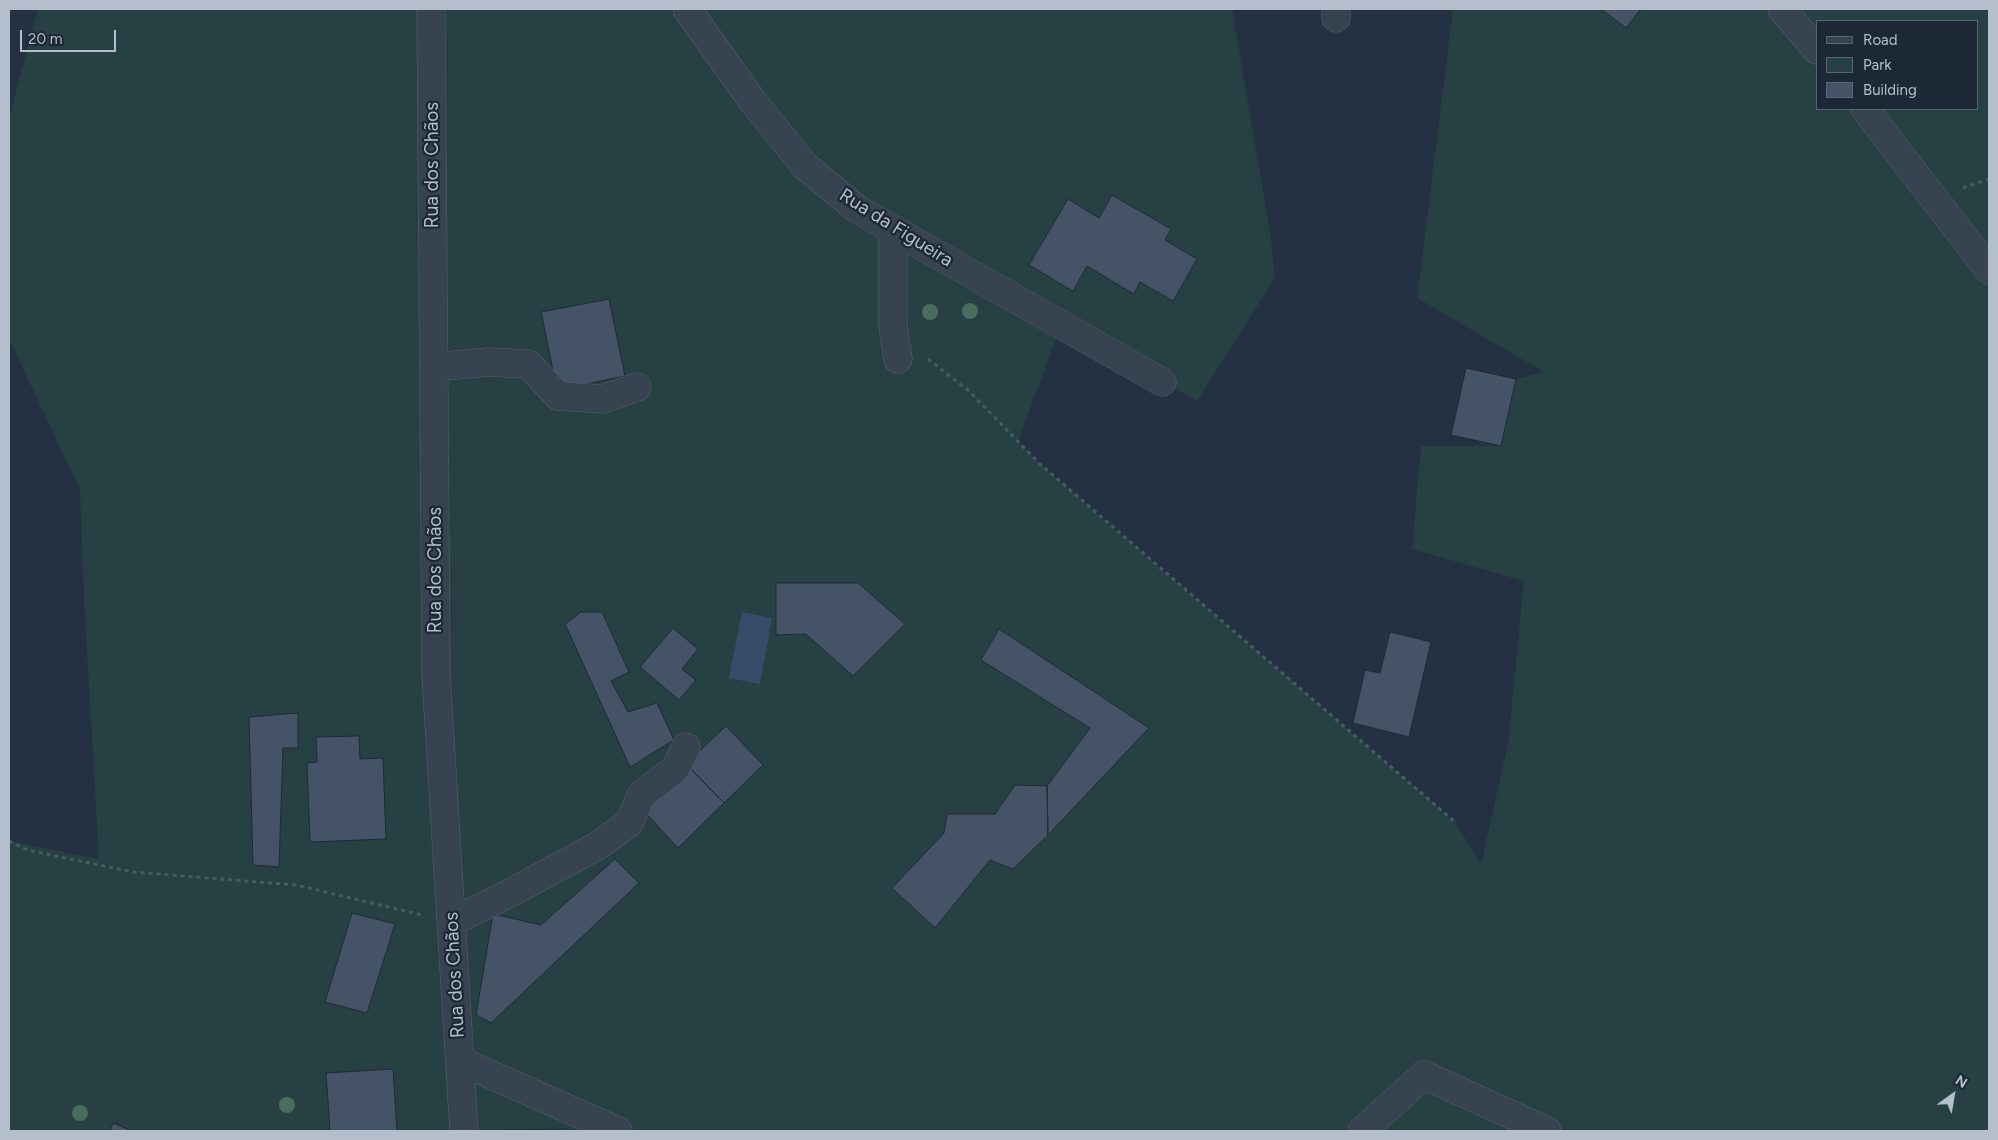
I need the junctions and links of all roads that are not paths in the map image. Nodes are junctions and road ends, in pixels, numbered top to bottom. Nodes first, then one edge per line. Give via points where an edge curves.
1 (431, 9) edge
2 (687, 9) edge
3 (1782, 9) edge
4 (1816, 49) edge
5 (1866, 110) edge
6 (894, 230) junction
7 (1989, 270) edge
8 (898, 359) dead end
9 (434, 367) junction
10 (1162, 382) dead end
11 (636, 387) dead end
12 (686, 747) dead end
13 (452, 922) junction
14 (460, 1061) junction
15 (464, 1131) edge
16 (618, 1131) edge
17 (1362, 1131) edge
18 (1547, 1131) edge

1 - 9 street, Rua dos Chãos
2 - 6 street, Rua da Figueira via 751,99 805,166 857,209
3 - 4 street
5 - 7 street
6 - 8 street via 893,326
6 - 10 street, Rua da Figueira
9 - 11 street via 488,362 528,364 558,396 603,399
9 - 13 street, Rua dos Chãos via 436,674
12 - 13 street via 675,769 642,794 629,823 599,845
13 - 14 street, Rua dos Chãos
14 - 15 street, Rua dos Chãos
14 - 16 street
17 - 18 street via 1424,1074

